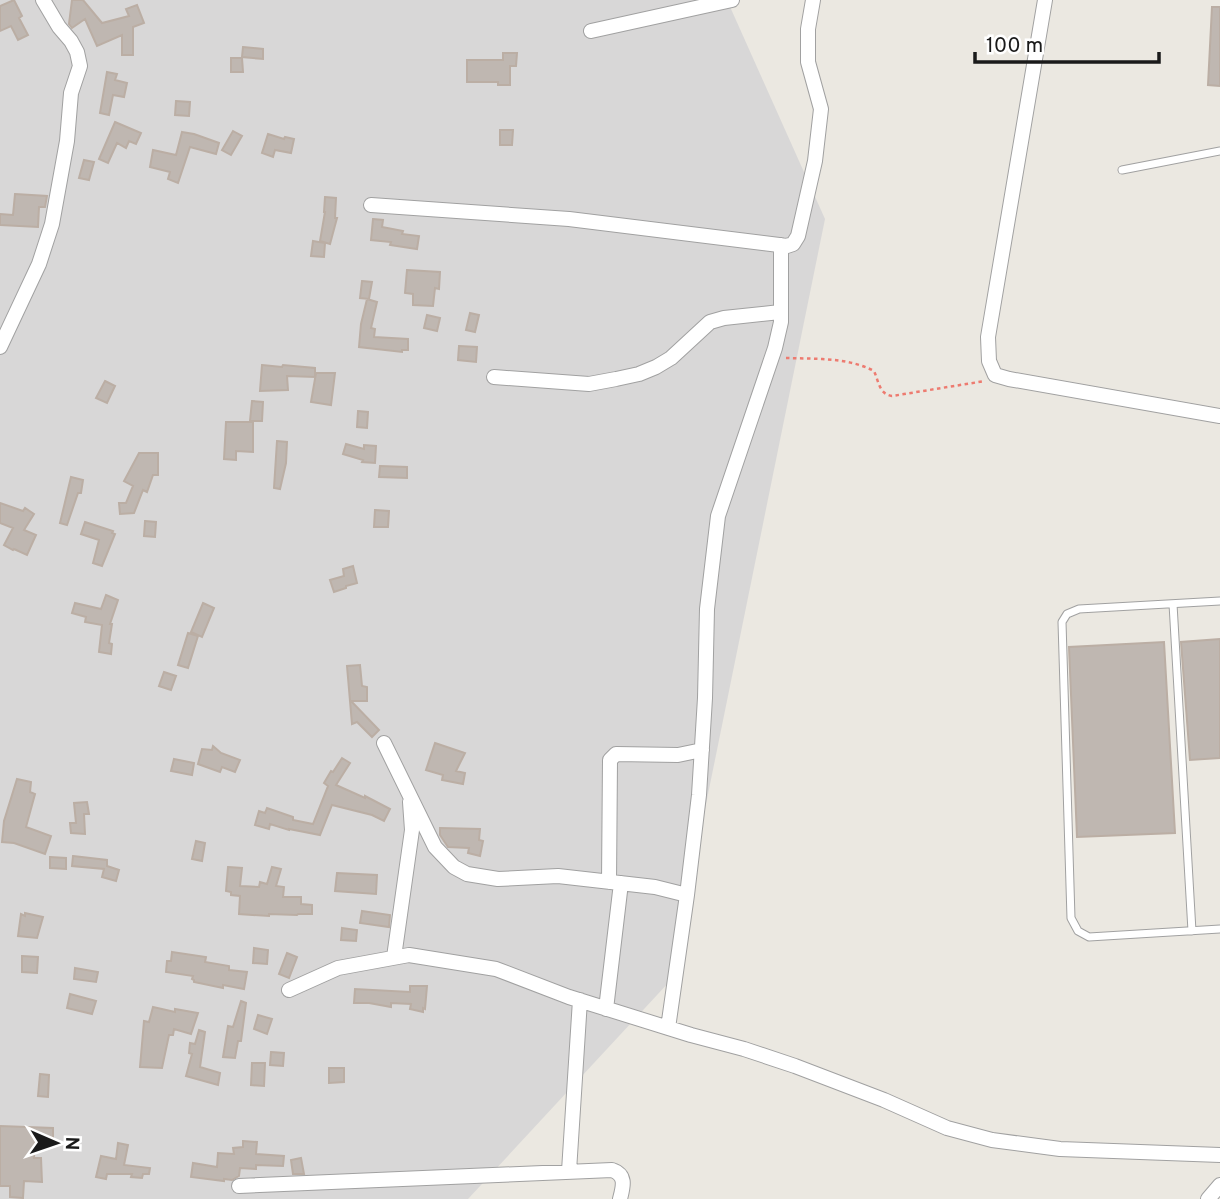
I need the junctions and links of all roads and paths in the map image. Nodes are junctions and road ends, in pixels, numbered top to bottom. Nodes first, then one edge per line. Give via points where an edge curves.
1 (43, 0) edge
2 (732, 0) edge
3 (813, 0) edge
4 (1045, 0) edge
5 (591, 32) dead end
6 (1220, 151) edge
7 (1122, 170) dead end
8 (371, 205) dead end
9 (781, 245) junction
10 (780, 312) junction
11 (0, 347) edge
12 (772, 357) junction
13 (995, 375) junction
14 (494, 377) dead end
15 (1220, 416) edge
16 (1220, 601) edge
17 (1173, 604) junction
18 (384, 743) dead end
19 (702, 750) junction
20 (409, 793) junction
21 (615, 882) junction
22 (687, 895) junction
23 (1220, 929) edge
24 (1192, 931) junction
25 (394, 957) junction
26 (289, 990) dead end
27 (579, 1000) junction
28 (606, 1009) junction
29 (668, 1028) junction
30 (1220, 1155) edge
31 (569, 1171) junction
32 (1220, 1185) edge
33 (239, 1186) dead end
34 (620, 1199) edge
35 (1208, 1199) edge

1 - 11 street via 71,41 80,66 71,93 52,224 39,264
2 - 5 street
3 - 9 street via 808,61 821,109 815,160 798,236 793,244
4 - 13 street via 988,337
6 - 7 lane
8 - 9 street via 569,219
9 - 10 street
10 - 12 street
10 - 14 street via 710,322 671,358 639,374 589,384
12 - 13 path via 834,360 866,367 874,371 885,395 892,396 986,381
12 - 19 street via 718,516 707,609
13 - 15 street
16 - 17 lane
17 - 24 lane
17 - 24 lane via 1079,609 1062,622 1071,918 1078,931 1089,937
18 - 20 street
19 - 21 street via 678,755 623,753 610,760
19 - 22 street
20 - 21 street via 435,848 467,874
20 - 25 street via 412,830
21 - 22 street
21 - 28 street
22 - 29 street
23 - 24 lane
25 - 26 street via 338,968
25 - 27 street via 496,969
27 - 28 street
27 - 31 street
28 - 29 street
29 - 30 street via 795,1066 947,1128 992,1140 1060,1149
31 - 33 street
31 - 34 street via 618,1172 623,1185
32 - 35 street

